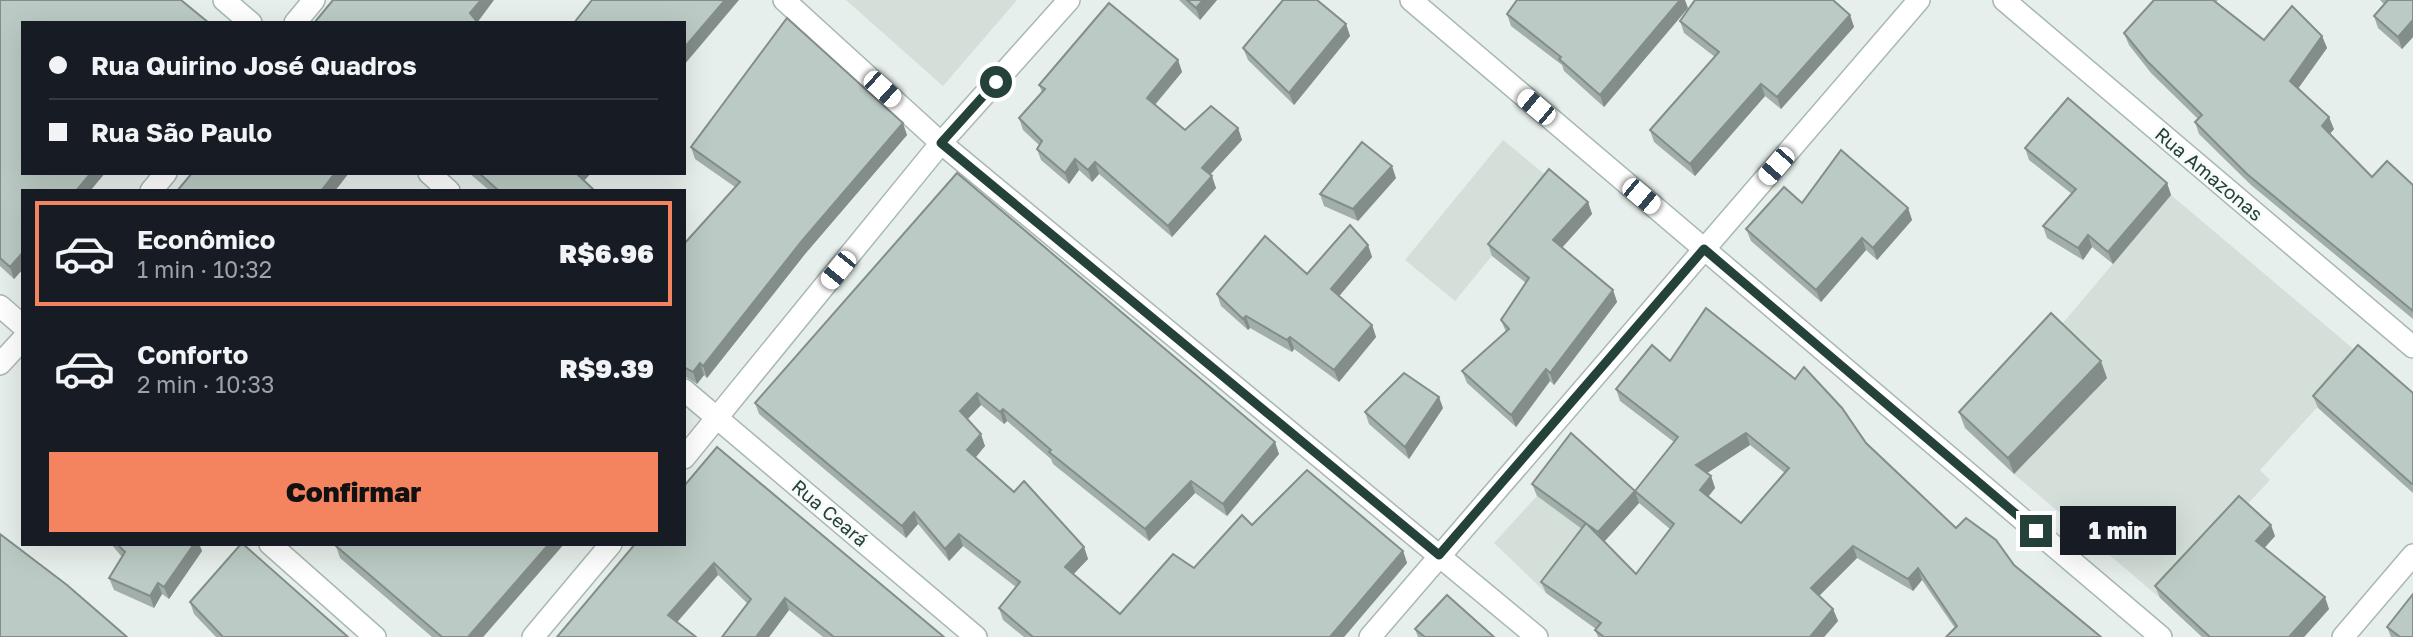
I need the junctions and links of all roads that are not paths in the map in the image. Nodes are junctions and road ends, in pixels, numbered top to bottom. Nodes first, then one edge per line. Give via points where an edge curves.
1 (224, 0) edge
2 (314, 0) edge
3 (784, 0) edge
4 (1069, 0) edge
5 (1411, 0) edge
6 (1919, 0) edge
7 (2004, 0) edge
8 (249, 21) edge
9 (297, 21) edge
10 (941, 143) junction
11 (164, 175) edge
12 (431, 175) edge
13 (153, 189) edge
14 (447, 189) edge
15 (1704, 249) junction
16 (0, 306) edge
17 (21, 324) edge
18 (21, 341) edge
19 (2413, 347) edge
20 (0, 364) edge
21 (686, 392) edge
22 (718, 418) junction
23 (686, 456) edge
24 (272, 546) edge
25 (609, 546) edge
26 (1439, 555) junction
27 (2413, 555) edge
28 (375, 637) edge
29 (533, 637) edge
30 (976, 637) edge
31 (1370, 637) edge
32 (1537, 637) edge
33 (2161, 637) edge
34 (2343, 637) edge

1 - 8 street
2 - 9 street
3 - 10 street
4 - 10 street
5 - 15 street
6 - 15 street
7 - 19 street, Rua Amazonas
10 - 22 street
10 - 26 street
11 - 13 street
12 - 14 street
15 - 26 street
15 - 33 street
16 - 17 street
18 - 20 street
21 - 22 street, Rua Ceará
22 - 23 street
22 - 30 street, Rua Ceará
24 - 28 street
25 - 29 street
26 - 31 street
26 - 32 street
27 - 34 street

